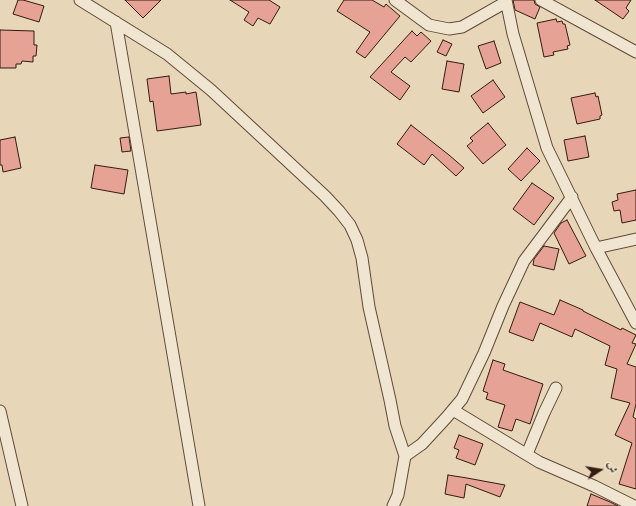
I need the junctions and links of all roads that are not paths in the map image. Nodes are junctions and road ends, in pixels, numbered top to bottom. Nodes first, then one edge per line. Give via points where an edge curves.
1 (80, 0) edge
2 (395, 0) edge
3 (541, 0) edge
4 (506, 1) edge
5 (116, 22) junction
6 (636, 52) edge
7 (572, 197) junction
8 (636, 239) edge
9 (596, 248) junction
10 (636, 323) edge
11 (556, 388) dead end
12 (0, 410) edge
13 (453, 410) junction
14 (527, 454) junction
15 (405, 456) junction
16 (22, 506) edge
17 (199, 506) edge
18 (393, 506) edge
19 (634, 506) edge

1 - 5 street
2 - 4 street via 429,25 449,29 462,27
3 - 6 street
4 - 7 street via 513,34 547,148
5 - 15 street via 167,54 211,90 324,196 350,225 362,258 369,308 395,426
5 - 17 street
7 - 9 street
7 - 13 street via 524,261 484,353 462,399
8 - 9 street
9 - 10 street
11 - 14 street
12 - 16 street
13 - 14 street
13 - 15 street via 422,444
14 - 19 street
15 - 18 street via 398,495

